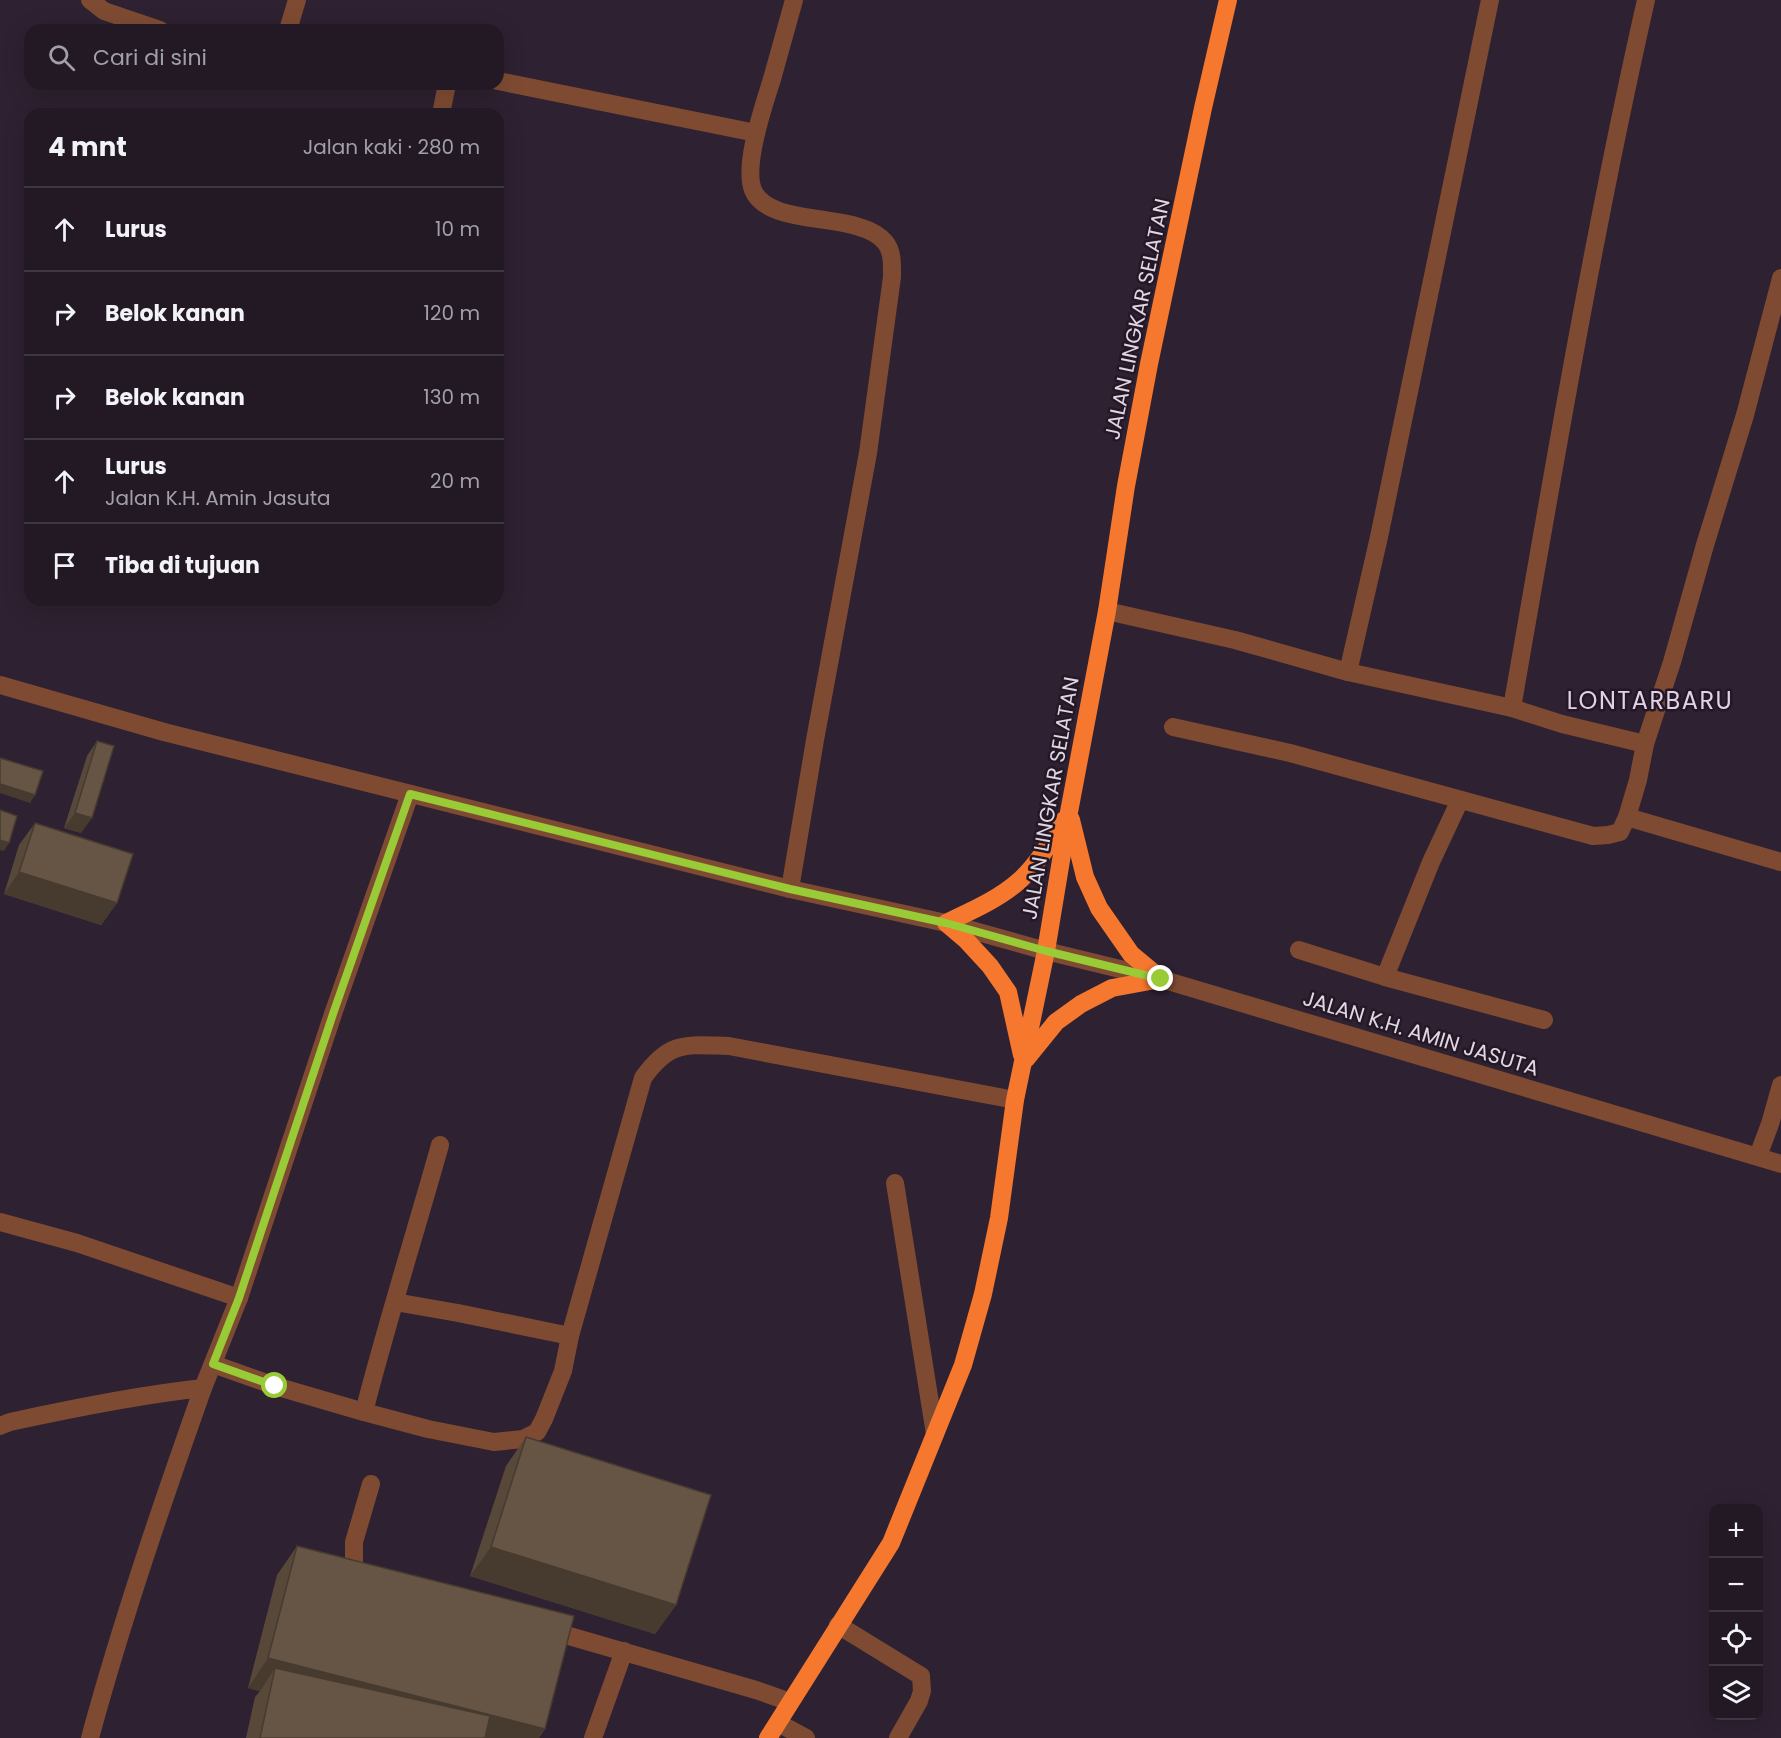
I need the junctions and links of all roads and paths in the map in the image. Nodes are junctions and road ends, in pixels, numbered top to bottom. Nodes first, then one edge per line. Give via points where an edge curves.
1 (90, 0) edge
2 (297, 0) edge
3 (794, 0) edge
4 (1228, 0) edge
5 (1490, 0) edge
6 (1646, 0) edge
7 (142, 24) edge
8 (290, 24) edge
9 (504, 82) edge
10 (446, 90) edge
11 (442, 108) edge
12 (756, 133) junction
13 (1781, 278) edge
14 (1107, 611) junction
15 (1348, 672) junction
16 (0, 686) edge
17 (1512, 708) junction
18 (1173, 727) dead end
19 (1645, 744) junction
20 (410, 794) junction
21 (1460, 800) junction
22 (1069, 812) junction
23 (1627, 817) junction
24 (1781, 862) edge
25 (790, 889) junction
26 (946, 923) junction
27 (1299, 950) dead end
28 (1046, 951) junction
29 (1385, 977) junction
30 (1161, 979) junction
31 (1544, 1020) dead end
32 (1023, 1063) junction
33 (1780, 1093) edge
34 (1015, 1100) junction
35 (440, 1145) dead end
36 (1758, 1156) junction
37 (1781, 1164) edge
38 (895, 1183) dead end
39 (0, 1222) edge
40 (239, 1298) junction
41 (395, 1302) junction
42 (570, 1336) junction
43 (213, 1364) junction
44 (203, 1388) junction
45 (364, 1412) junction
46 (0, 1426) edge
47 (935, 1434) junction
48 (371, 1484) dead end
49 (381, 1582) edge
50 (524, 1623) edge
51 (838, 1625) junction
52 (624, 1651) junction
53 (790, 1702) junction
54 (773, 1731) edge
55 (90, 1738) edge
56 (593, 1738) edge
57 (806, 1738) edge
58 (898, 1738) edge

1 - 7 street via 104,11
2 - 8 street
3 - 12 street
4 - 14 highway, JALAN LINGKAR SELATAN via 1149,364
5 - 15 street
6 - 17 street via 1596,242
9 - 12 street
10 - 11 street
12 - 25 street via 751,166 753,190 761,202 781,212 868,229 886,242 892,277 868,453
13 - 19 street via 1745,415
14 - 15 street via 1235,640
14 - 22 highway, JALAN LINGKAR SELATAN
15 - 17 street
16 - 20 street, JALAN K.H. AMIN JASUTA
17 - 19 street
18 - 21 street via 1290,753
19 - 23 street
20 - 25 street, JALAN K.H. AMIN JASUTA
20 - 40 street
21 - 23 street via 1593,836 1620,832
21 - 29 street
22 - 26 highway via 1048,847 1019,881
22 - 28 highway, JALAN LINGKAR SELATAN
22 - 30 highway via 1085,877 1099,908 1131,954
23 - 24 street
25 - 26 street, JALAN K.H. AMIN JASUTA
26 - 28 street, JALAN K.H. AMIN JASUTA
26 - 32 highway via 990,966 1008,992
27 - 29 street
28 - 30 street, JALAN K.H. AMIN JASUTA
28 - 32 highway, JALAN LINGKAR SELATAN
29 - 31 street
30 - 32 highway via 1112,988 1081,1004 1056,1022
30 - 36 street, JALAN K.H. AMIN JASUTA
32 - 34 highway, JALAN LINGKAR SELATAN
33 - 36 street
34 - 42 street via 729,1046 689,1045 669,1051 643,1078
34 - 47 highway, JALAN LINGKAR SELATAN via 999,1218 983,1294 963,1365
35 - 41 street
36 - 37 street, JALAN K.H. AMIN JASUTA
38 - 47 street
39 - 40 street via 77,1243
40 - 43 street
41 - 42 street
41 - 45 street
42 - 45 street via 563,1371 544,1419 537,1432 523,1439 494,1442
43 - 44 street
43 - 45 street
44 - 46 street via 106,1401
44 - 55 street via 155,1524
47 - 51 highway, JALAN LINGKAR SELATAN via 891,1543
48 - 49 street via 354,1542 354,1567
50 - 52 street
51 - 53 highway, JALAN LINGKAR SELATAN
51 - 58 street via 921,1676 919,1701
52 - 53 street
52 - 56 street
53 - 54 highway, JALAN LINGKAR SELATAN
54 - 57 street

